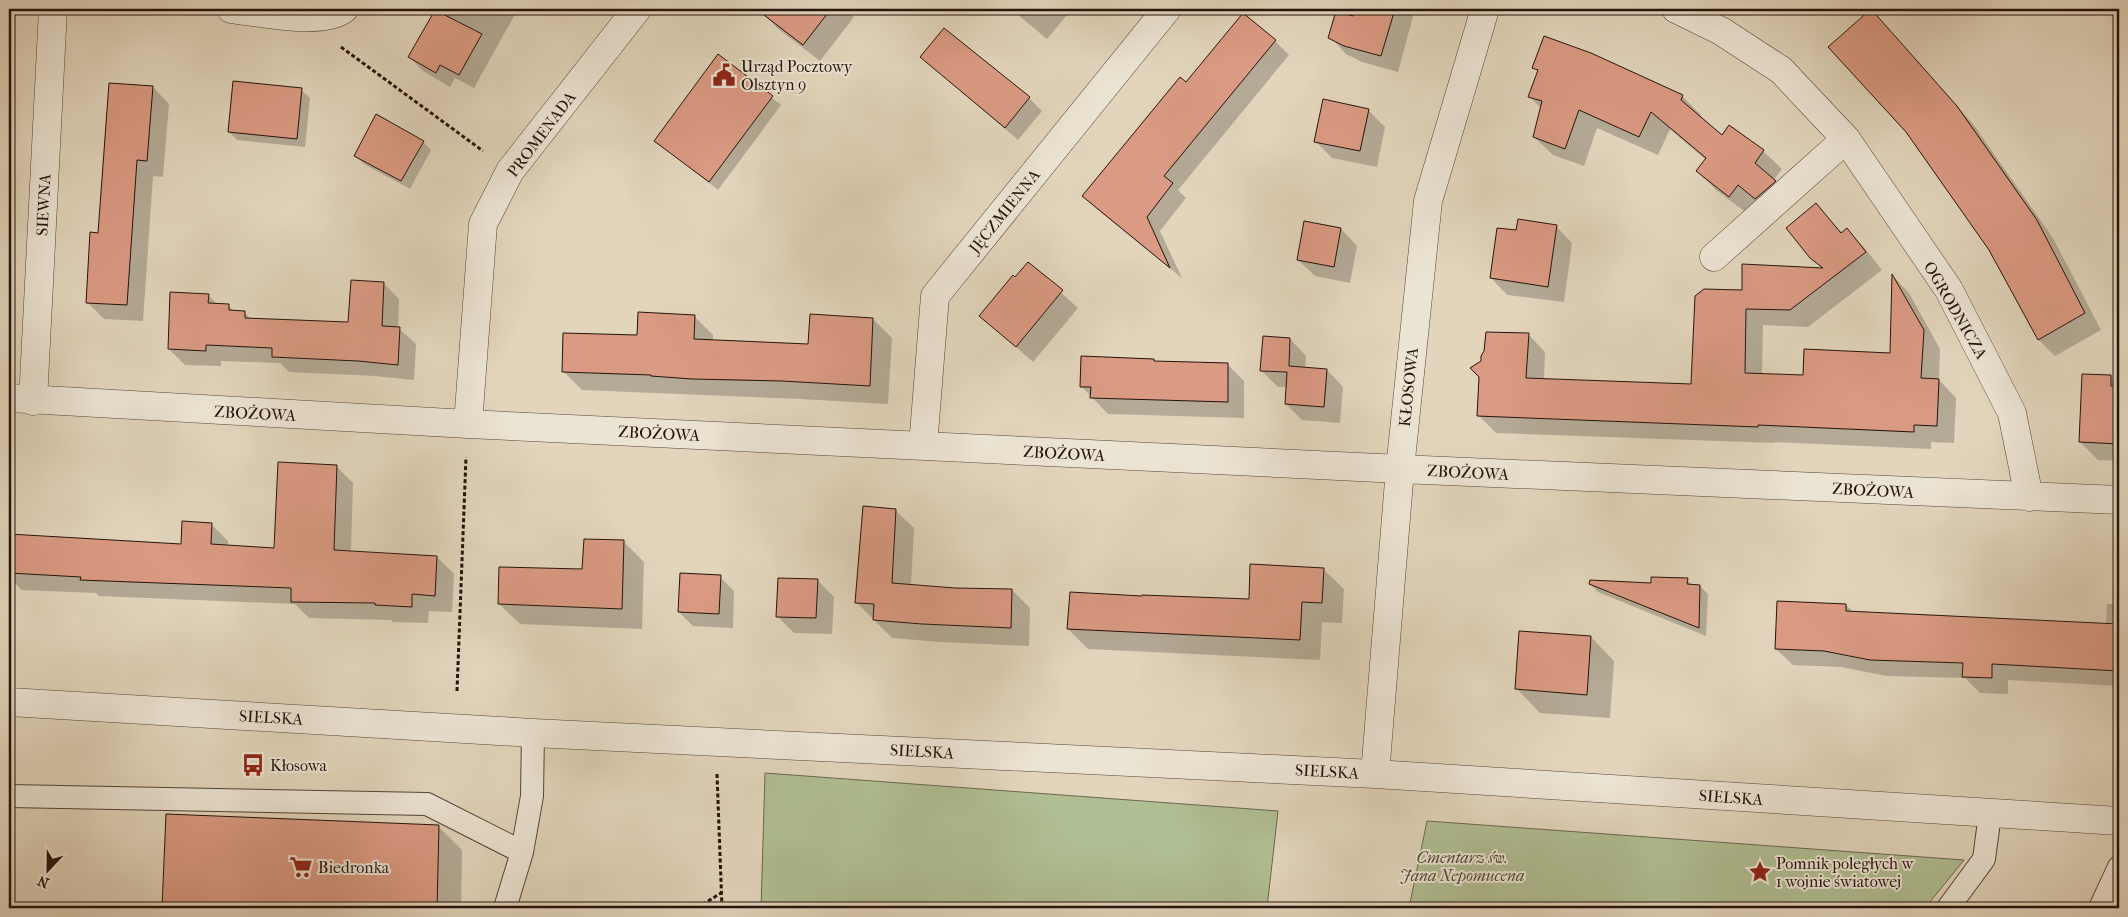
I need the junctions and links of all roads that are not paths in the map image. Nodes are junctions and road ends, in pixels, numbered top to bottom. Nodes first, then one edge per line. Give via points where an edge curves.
1 (53, 9) edge
2 (231, 9) edge
3 (344, 9) edge
4 (637, 9) edge
5 (1167, 9) edge
6 (1486, 9) edge
7 (1676, 9) edge
8 (1846, 139) junction
9 (1714, 257) dead end
10 (21, 400) edge
11 (468, 424) junction
12 (923, 446) junction
13 (1400, 469) junction
14 (2029, 497) junction
15 (2119, 500) edge
16 (9, 702) edge
17 (533, 733) junction
18 (1374, 774) junction
19 (9, 796) edge
20 (1990, 814) junction
21 (2119, 821) edge
22 (522, 852) junction
23 (2119, 868) edge
24 (505, 908) edge
25 (1948, 908) edge
26 (2100, 908) edge

1 - 10 street, SIEWNA
2 - 3 street via 302,18 339,13
4 - 11 street, PROMENADA via 510,171 484,224
5 - 12 street, JĘCZMIENNA via 935,296
6 - 13 street, KŁOSOWA via 1428,200
7 - 8 street, OGRODNICZA via 1721,31 1781,70
8 - 9 street
8 - 14 street, OGRODNICZA via 1949,290 2012,413
10 - 11 street, ZBOŻOWA
11 - 12 street, ZBOŻOWA
12 - 13 street, ZBOŻOWA
13 - 14 street, ZBOŻOWA
13 - 18 street, KŁOSOWA
14 - 15 street, ZBOŻOWA
16 - 17 street, SIELSKA
17 - 18 street, SIELSKA
17 - 22 lane via 532,796
18 - 20 street, SIELSKA
19 - 22 lane via 428,804
20 - 21 street, SIELSKA
20 - 25 lane via 1984,859
22 - 24 lane
23 - 26 lane

